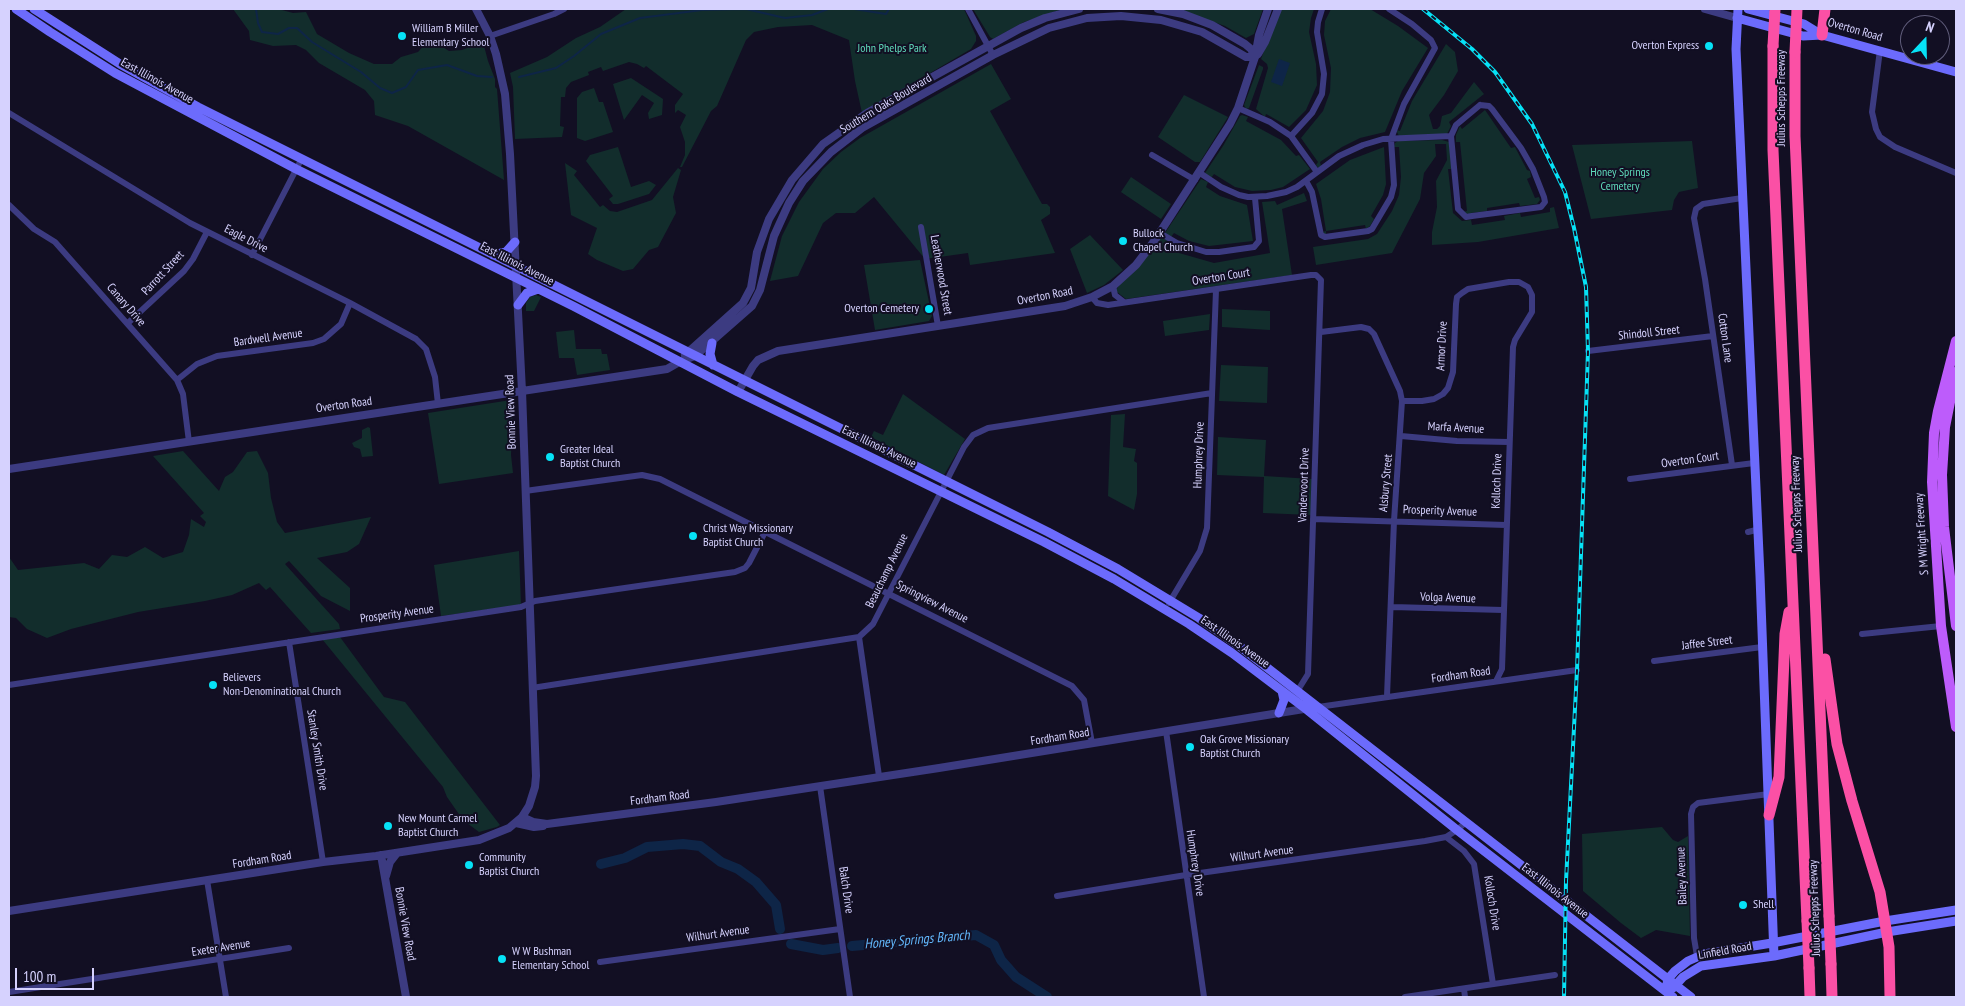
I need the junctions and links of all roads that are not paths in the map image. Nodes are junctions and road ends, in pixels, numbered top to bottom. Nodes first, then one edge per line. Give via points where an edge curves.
1 (16, 9) edge
2 (34, 9) edge
3 (476, 9) edge
4 (564, 9) edge
5 (968, 9) edge
6 (1079, 9) edge
7 (1158, 9) edge
8 (1268, 9) edge
9 (1278, 9) edge
10 (1322, 9) edge
11 (1389, 9) edge
12 (1705, 9) edge
13 (1748, 9) edge
14 (1775, 9) edge
15 (1797, 9) edge
16 (1825, 9) edge
17 (1114, 12) edge
18 (1738, 13) edge
19 (1205, 22) junction
20 (56, 24) junction
21 (50, 32) junction
22 (1202, 32) junction
23 (1822, 34) junction
24 (1259, 35) junction
25 (490, 36) junction
26 (1234, 36) junction
27 (988, 46) junction
28 (1880, 50) junction
29 (993, 55) junction
30 (1255, 57) junction
31 (1956, 72) edge
32 (1238, 108) junction
33 (196, 111) junction
34 (9, 113) edge
35 (1291, 136) junction
36 (1451, 136) junction
37 (1391, 139) junction
38 (1152, 155) dead end
39 (302, 158) junction
40 (806, 162) junction
41 (296, 169) junction
42 (814, 169) junction
43 (1317, 172) junction
44 (1956, 173) edge
45 (1198, 176) junction
46 (344, 180) junction
47 (1306, 181) junction
48 (339, 190) junction
49 (1255, 198) junction
50 (1742, 198) junction
51 (9, 205) edge
52 (427, 222) junction
53 (921, 227) dead end
54 (422, 231) junction
55 (207, 232) junction
56 (1160, 232) junction
57 (515, 242) junction
58 (252, 255) junction
59 (494, 255) junction
60 (516, 266) junction
61 (1319, 277) joint
62 (517, 278) junction
63 (1113, 286) junction
64 (1528, 287) joint
65 (538, 289) junction
66 (1216, 290) junction
67 (749, 292) junction
68 (758, 296) junction
69 (1092, 297) junction
70 (1125, 303) junction
71 (350, 304) junction
72 (518, 305) junction
73 (613, 314) junction
74 (128, 323) junction
75 (607, 324) junction
76 (938, 326) junction
77 (1320, 332) junction
78 (1713, 336) junction
79 (1956, 341) edge
80 (712, 343) junction
81 (1588, 351) dead end
82 (691, 354) junction
83 (681, 361) junction
84 (713, 365) junction
85 (1956, 372) edge
86 (177, 380) junction
87 (744, 381) junction
88 (522, 391) junction
89 (738, 392) junction
90 (1212, 393) junction
91 (1402, 402) junction
92 (438, 404) junction
93 (1401, 436) junction
94 (189, 442) junction
95 (1509, 442) junction
96 (1754, 463) junction
97 (1732, 465) junction
98 (9, 468) edge
99 (1630, 479) dead end
100 (946, 481) junction
101 (525, 491) junction
102 (941, 491) junction
103 (1314, 519) junction
104 (1394, 521) junction
105 (1506, 525) junction
106 (765, 532) junction
107 (890, 594) junction
108 (1793, 596) junction
109 (1171, 601) junction
110 (529, 604) junction
111 (1392, 607) junction
112 (1165, 610) junction
113 (1503, 610) junction
114 (1816, 615) junction
115 (1941, 626) junction
116 (1956, 626) edge
117 (1862, 634) dead end
118 (859, 637) junction
119 (289, 642) junction
120 (1238, 645) junction
121 (1762, 647) junction
122 (1232, 653) junction
123 (1654, 661) dead end
124 (1576, 670) dead end
125 (1496, 682) junction
126 (9, 685) edge
127 (532, 688) junction
128 (1298, 690) junction
129 (1282, 691) junction
130 (1387, 696) junction
131 (1318, 707) junction
132 (1306, 709) junction
133 (1278, 713) junction
134 (1956, 727) edge
135 (1166, 732) junction
136 (1092, 743) junction
137 (879, 776) junction
138 (820, 786) junction
139 (1769, 794) junction
140 (1769, 815) junction
141 (519, 820) junction
142 (1465, 822) junction
143 (1457, 830) junction
144 (1446, 837) junction
145 (397, 852) junction
146 (381, 855) junction
147 (323, 862) junction
148 (1186, 876) junction
149 (385, 878) junction
150 (207, 880) junction
151 (1057, 896) dead end
152 (1956, 910) edge
153 (9, 911) edge
154 (1956, 921) edge
155 (1886, 926) junction
156 (840, 929) junction
157 (1772, 943) junction
158 (289, 948) dead end
159 (1740, 948) junction
160 (1697, 956) junction
161 (1774, 956) junction
162 (1741, 959) junction
163 (220, 960) junction
164 (600, 962) dead end
165 (1555, 974) dead end
166 (1668, 979) junction
167 (1493, 984) junction
168 (1676, 986) junction
169 (1464, 990) junction
170 (9, 992) edge
171 (1668, 995) edge
172 (226, 997) edge
173 (406, 997) edge
174 (850, 997) edge
175 (1204, 997) edge
176 (1405, 997) edge
177 (1465, 997) edge
178 (1690, 997) edge
179 (1810, 997) edge
180 (1832, 997) edge
181 (1890, 997) edge

1 - 21 main road, East Illinois Avenue
2 - 20 main road, East Illinois Avenue
3 - 25 street, Bonnie View Road
4 - 25 street
5 - 27 street
6 - 27 street, Southern Oaks Boulevard via 1032,23
7 - 19 street
8 - 24 street, Overton Road
9 - 30 street via 1265,42
10 - 35 street via 1317,32 1324,74 1322,94 1312,113
11 - 37 street via 1431,40 1435,48 1404,104
12 - 18 street
13 - 23 main road, Overton Road via 1804,24
14 - 108 highway, Julius Schepps Freeway, bridge via 1773,140
15 - 114 highway, Julius Schepps Freeway, bridge via 1795,136
16 - 23 highway
17 - 22 street, Southern Oaks Boulevard via 1161,20
17 - 29 street, Southern Oaks Boulevard via 1049,28
18 - 23 main road via 1803,36
18 - 50 main road via 1736,49
19 - 22 street
19 - 26 street
20 - 21 main road
20 - 33 main road, East Illinois Avenue
21 - 33 main road, East Illinois Avenue via 115,73
22 - 30 street, Southern Oaks Boulevard via 1246,57
23 - 28 main road, Overton Road
24 - 26 street via 1249,41
24 - 30 street, Overton Road
25 - 57 street, Bonnie View Road via 505,94
26 - 30 street via 1251,49
27 - 29 street
27 - 40 street, Southern Oaks Boulevard via 852,122
28 - 31 main road, Overton Road
28 - 44 street via 1872,117 1880,137 1895,147
29 - 42 street, Southern Oaks Boulevard via 862,128
30 - 32 street, Overton Road
32 - 35 street via 1270,122
32 - 45 street, Overton Road
33 - 39 main road, East Illinois Avenue
33 - 41 main road, East Illinois Avenue
34 - 55 street, Eagle Drive
35 - 43 street
36 - 36 street via 1456,125 1480,105 1489,106 1533,170 1544,205 1472,216 1461,214
36 - 37 street
37 - 43 street via 1352,149
37 - 47 street via 1393,192 1368,231 1321,235 1312,192
38 - 45 street
39 - 41 street
39 - 46 main road, East Illinois Avenue
40 - 42 street
40 - 67 street, Southern Oaks Boulevard via 769,219
41 - 48 main road, East Illinois Avenue
41 - 58 street
42 - 68 street, Southern Oaks Boulevard via 789,203 774,236
43 - 47 street
45 - 49 street via 1231,192
45 - 56 street, Overton Road
46 - 48 main road
46 - 52 main road, East Illinois Avenue
47 - 49 street via 1286,192
48 - 54 main road, East Illinois Avenue
49 - 56 street via 1260,241 1254,246 1206,252 1178,243
50 - 78 street, Cotton Lane via 1703,204 1694,214
50 - 96 main road
51 - 74 street, Canary Drive via 34,229 55,242
52 - 54 main road
52 - 59 main road, East Illinois Avenue
53 - 76 street, Leatherwood Street
54 - 62 main road, East Illinois Avenue
55 - 58 street, Eagle Drive
55 - 74 street, Parrott Street via 184,271
56 - 63 street, Overton Road via 1136,265
57 - 59 main road via 506,252
57 - 60 street, Bonnie View Road
58 - 71 street, Eagle Drive
59 - 60 main road, East Illinois Avenue
60 - 62 street, Bonnie View Road
60 - 73 main road, East Illinois Avenue
61 - 66 street, Overton Court via 1311,274
61 - 77 street, Vandervoort Drive
62 - 65 main road, East Illinois Avenue
62 - 72 street, Bonnie View Road
63 - 69 street, Overton Road
63 - 70 street via 1115,295
64 - 91 street, Armor Drive via 1519,282 1509,282 1468,290 1458,297 1453,372 1448,388 1434,399
64 - 95 street, Kolloch Drive via 1532,295 1532,312 1513,347
65 - 72 main road via 527,293
65 - 75 main road, East Illinois Avenue
66 - 70 street, Overton Court
66 - 90 street, Humphrey Drive
67 - 68 street
67 - 82 street, Southern Oaks Boulevard via 738,308
68 - 80 street, Southern Oaks Boulevard via 747,312
69 - 70 street, Overton Court via 1103,304
69 - 76 street, Overton Road via 1065,306
71 - 86 street, Bardwell Avenue via 341,324 324,339 217,356 196,364
71 - 92 street, Eagle Drive via 422,343 435,377
72 - 88 street, Bonnie View Road
73 - 75 main road
73 - 82 main road, East Illinois Avenue
74 - 86 street, Canary Drive
75 - 83 main road, East Illinois Avenue
76 - 87 street, Overton Road via 778,352 758,360
77 - 91 street, Alsbury Street via 1369,329 1400,390
77 - 103 street, Vandervoort Drive
78 - 81 street, Shindoll Street
78 - 97 street, Cotton Lane
79 - 115 main road, S M Wright Freeway via 1940,399 1932,456
80 - 82 street, Southern Oaks Boulevard
80 - 84 main road
82 - 83 street, Southern Oaks Boulevard
82 - 84 main road, East Illinois Avenue
83 - 88 street, Overton Road via 660,371
83 - 89 main road, East Illinois Avenue
84 - 87 main road, East Illinois Avenue
85 - 116 main road, S M Wright Freeway via 1944,427 1942,475 1944,527
86 - 94 street, Canary Drive via 183,394
87 - 89 street, Overton Road
87 - 100 main road, East Illinois Avenue
88 - 92 street, Overton Road
88 - 101 street, Bonnie View Road
89 - 102 main road, East Illinois Avenue
90 - 100 street, Beauchamp Avenue via 988,428 970,439
90 - 109 street, Humphrey Drive via 1206,534 1200,552
91 - 93 street, Alsbury Street
92 - 94 street, Overton Road
93 - 95 street, Marfa Avenue
93 - 104 street, Alsbury Street
94 - 98 street, Overton Road
95 - 105 street, Kolloch Drive
96 - 97 street, Overton Court
96 - 121 main road via 1752,531
97 - 99 street, Overton Court
100 - 102 street, Beauchamp Avenue
100 - 109 main road, East Illinois Avenue via 1118,569
101 - 106 street, Springview Avenue via 651,476
101 - 110 street, Bonnie View Road
102 - 107 street, Beauchamp Avenue
102 - 112 main road, East Illinois Avenue via 1106,574
103 - 104 street, Prosperity Avenue
103 - 128 street, Vandervoort Drive via 1308,674
104 - 105 street, Prosperity Avenue
104 - 111 street, Alsbury Street
105 - 113 street, Kolloch Drive
106 - 107 street, Springview Avenue
106 - 110 street, Prosperity Avenue via 750,563 735,572
107 - 118 street, Beauchamp Avenue via 873,624
107 - 136 street, Springview Avenue via 1072,686 1084,700
108 - 140 highway via 1785,634 1779,777
108 - 179 highway, Julius Schepps Freeway, bridge
109 - 112 street, Humphrey Drive
109 - 120 main road, East Illinois Avenue
110 - 119 street, Prosperity Avenue
110 - 127 street, Bonnie View Road
111 - 113 street, Volga Avenue
111 - 130 street, Alsbury Street
112 - 122 main road, East Illinois Avenue
113 - 125 street, Kolloch Drive via 1502,669
114 - 155 highway via 1837,744 1876,875
114 - 180 highway, Julius Schepps Freeway, bridge
115 - 117 street
115 - 134 main road, S M Wright Freeway
118 - 127 street
118 - 137 street
119 - 126 street, Prosperity Avenue
119 - 147 street, Stanley Smith Drive
120 - 122 main road
120 - 128 main road, East Illinois Avenue
121 - 123 street, Jaffee Street
121 - 139 main road
122 - 129 main road, East Illinois Avenue
124 - 125 street, Fordham Road
125 - 130 street, Fordham Road
127 - 141 street, Bonnie View Road via 536,776 532,799
128 - 131 main road, East Illinois Avenue
129 - 132 main road, East Illinois Avenue
129 - 133 main road via 1284,700
130 - 131 street, Fordham Road
131 - 132 street, Fordham Road
131 - 142 main road, East Illinois Avenue
132 - 133 street, Fordham Road
132 - 143 main road, East Illinois Avenue
133 - 135 street, Fordham Road
135 - 136 street, Fordham Road
135 - 148 street, Humphrey Drive
136 - 137 street, Fordham Road
137 - 138 street, Fordham Road
138 - 141 street, Fordham Road via 548,824
138 - 156 street, Balch Drive
139 - 140 main road
139 - 160 street, Bailey Avenue via 1703,802 1693,807 1694,938
140 - 157 main road
141 - 145 street, Fordham Road via 489,837
142 - 143 street, Wilhurt Avenue
142 - 166 main road, East Illinois Avenue
143 - 144 street, Wilhurt Avenue
143 - 171 main road, East Illinois Avenue
144 - 148 street, Wilhurt Avenue
144 - 167 street, Kolloch Drive via 1464,850 1474,864
145 - 146 street, Fordham Road
145 - 149 street
146 - 147 street, Fordham Road
146 - 149 street, Bonnie View Road
147 - 150 street, Fordham Road
148 - 151 street, Wilhurt Avenue
148 - 175 street, Humphrey Drive
149 - 173 street, Bonnie View Road
150 - 153 street, Fordham Road
150 - 163 street
152 - 155 main road, Linfield Road
154 - 155 main road, Linfield Road
155 - 157 main road, Linfield Road
155 - 161 main road, Linfield Road
155 - 181 highway
156 - 164 street, Wilhurt Avenue
156 - 174 street, Balch Drive
157 - 159 main road, Linfield Road
157 - 161 main road
158 - 163 street, Exeter Avenue
159 - 160 main road, Linfield Road
159 - 162 street
160 - 166 main road, Linfield Road
161 - 162 main road, Linfield Road
162 - 168 main road, Linfield Road via 1701,966 1683,977
163 - 170 street, Exeter Avenue
163 - 172 street
165 - 167 street
166 - 168 main road, East Illinois Avenue
166 - 171 main road
167 - 169 street
168 - 171 main road, Linfield Road
168 - 178 main road, East Illinois Avenue
169 - 176 street
169 - 177 street

